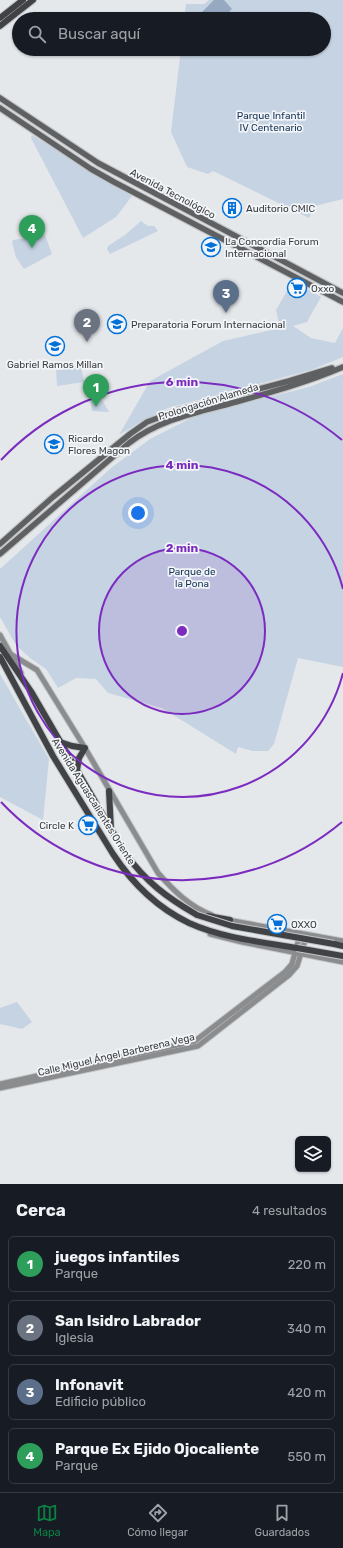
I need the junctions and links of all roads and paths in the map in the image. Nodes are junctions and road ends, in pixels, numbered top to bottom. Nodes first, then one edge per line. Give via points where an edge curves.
1 (23, 0) edge
2 (33, 0) edge
3 (18, 12) edge
4 (12, 17) edge
5 (0, 18) edge
6 (0, 26) edge
7 (0, 98) edge
8 (0, 108) edge
9 (343, 293) edge
10 (343, 302) edge
11 (343, 364) edge
12 (343, 367) edge
13 (0, 544) edge
14 (0, 554) edge
15 (0, 635) edge
16 (0, 646) edge
17 (12, 655) junction
18 (0, 657) edge
19 (0, 664) edge
20 (32, 693) junction
21 (22, 698) junction
22 (60, 742) junction
23 (85, 748) junction
24 (77, 770) junction
25 (109, 791) junction
26 (111, 831) junction
27 (195, 914) junction
28 (230, 920) junction
29 (193, 924) junction
30 (300, 934) junction
31 (307, 935) junction
32 (322, 938) junction
33 (343, 941) edge
34 (343, 946) edge
35 (298, 954) junction
36 (343, 956) edge
37 (322, 958) junction
38 (343, 962) edge
39 (0, 1084) edge
40 (0, 1088) edge

1 - 5 main road
2 - 3 main road
4 - 6 main road
7 - 9 main road, Avenida Tecnológico via 98,163
8 - 10 main road, Avenida Tecnológico via 91,169
11 - 13 main road, Prolongación Alameda via 154,419 130,434
12 - 14 main road, Prolongación Alameda via 304,382 174,419 148,430 129,443
15 - 17 street, Avenida Aguascalientes Oriente
16 - 20 main road, Avenida Aguascalientes Oriente
17 - 20 street, Avenida Aguascalientes Oriente
17 - 23 street, Avenida Aguascalientes Oriente via 37,670
18 - 21 main road, Avenida Aguascalientes Oriente
19 - 21 street, Avenida Aguascalientes Oriente
20 - 22 main road, Avenida Aguascalientes Oriente
21 - 29 main road, Avenida Aguascalientes Oriente via 53,756 122,868 149,897 176,916
22 - 23 main road
22 - 24 main road, Avenida Aguascalientes Oriente
23 - 24 main road via 79,758
23 - 25 street, Avenida Aguascalientes Oriente
24 - 26 main road, Avenida Aguascalientes Oriente
25 - 26 main road
25 - 28 street, Avenida Aguascalientes Oriente via 158,873 173,890 204,912
26 - 27 main road, Avenida Aguascalientes Oriente via 137,870 150,883
27 - 28 main road
27 - 34 main road, Avenida Aguascalientes Oriente, bridge via 232,926
28 - 30 street, Avenida Aguascalientes Oriente
29 - 35 street via 221,937
29 - 36 main road, Avenida Aguascalientes Oriente, bridge via 225,935
30 - 31 street, Avenida Aguascalientes Oriente
30 - 35 street, Calle Miguel Ángel Barberena Vega
31 - 32 street, Avenida Aguascalientes Oriente
31 - 35 street, Calle Miguel Ángel Barberena Vega
32 - 33 street, Avenida Aguascalientes Oriente
32 - 37 street via 315,944 316,953
35 - 37 street
35 - 39 street, Calle Miguel Ángel Barberena Vega via 285,972 195,1041
35 - 40 street, Calle Miguel Ángel Barberena Vega via 297,966 289,975 198,1046
37 - 38 street

